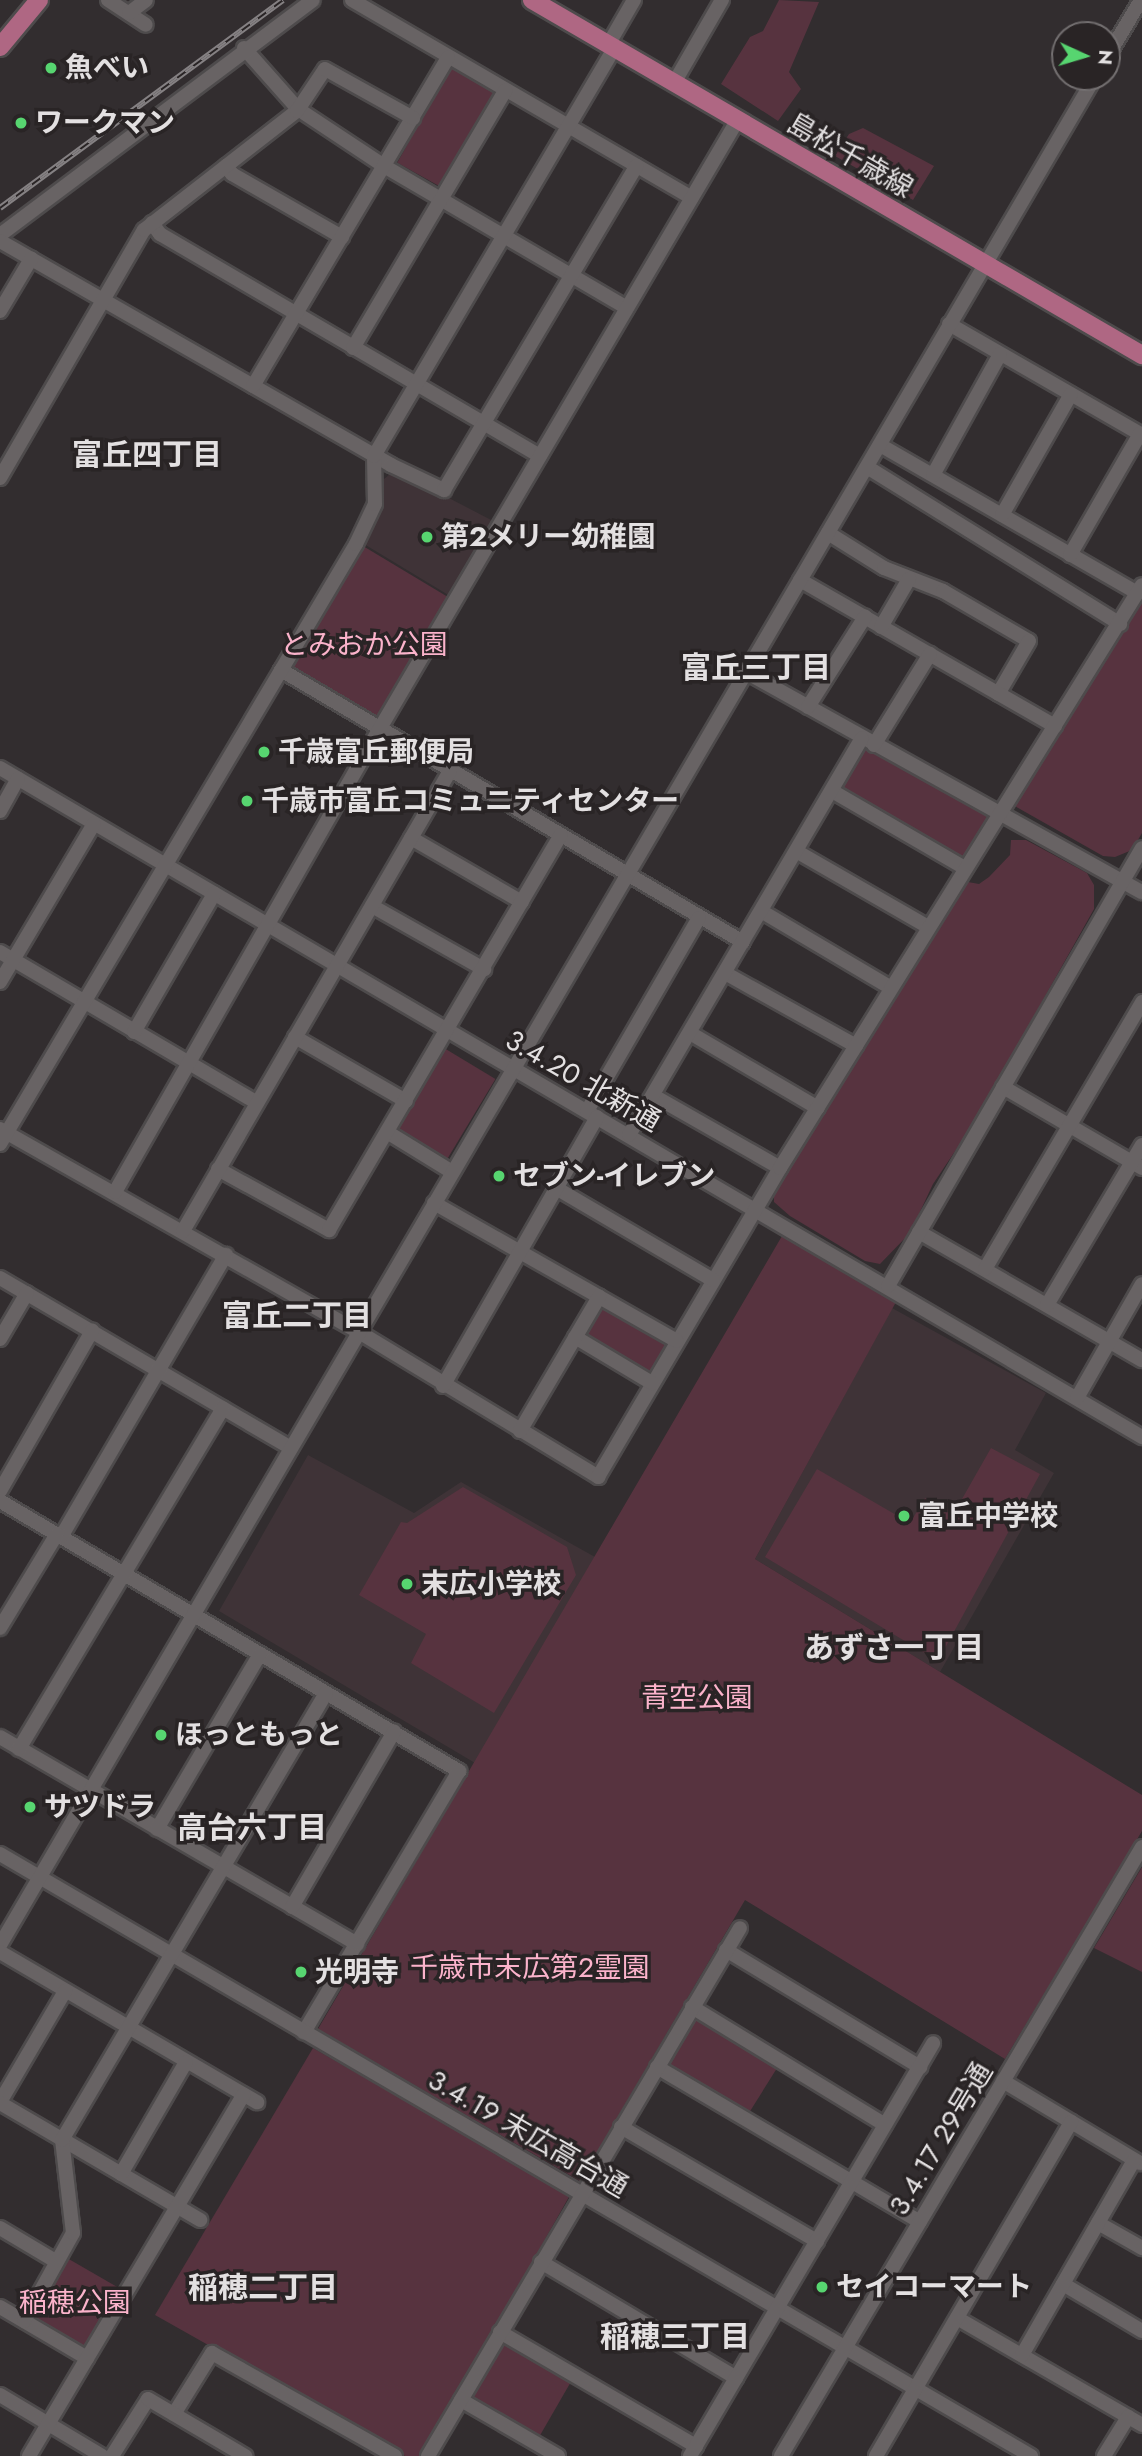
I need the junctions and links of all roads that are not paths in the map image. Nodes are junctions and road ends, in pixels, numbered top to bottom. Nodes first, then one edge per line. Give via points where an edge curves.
1 (39, 0) edge
2 (108, 0) edge
3 (146, 0) edge
4 (313, 0) edge
5 (352, 0) edge
6 (634, 0) edge
7 (722, 0) edge
8 (1141, 0) edge
9 (543, 3) edge
10 (129, 13) junction
11 (146, 25) dead end
12 (1121, 34) edge
13 (2, 41) edge
14 (611, 46) junction
15 (245, 49) junction
16 (448, 58) junction
17 (674, 83) junction
18 (505, 91) junction
19 (1087, 91) edge
20 (298, 109) junction
21 (412, 118) junction
22 (737, 121) junction
23 (568, 127) junction
24 (226, 166) junction
25 (384, 166) junction
26 (636, 166) junction
27 (692, 198) junction
28 (441, 199) junction
29 (152, 223) junction
30 (0, 235) edge
31 (504, 236) junction
32 (342, 237) junction
33 (0, 241) edge
34 (31, 259) junction
35 (984, 266) junction
36 (571, 275) junction
37 (105, 302) junction
38 (627, 308) junction
39 (0, 311) edge
40 (297, 313) junction
41 (950, 324) junction
42 (353, 348) junction
43 (1000, 354) junction
44 (1142, 355) edge
45 (415, 385) junction
46 (253, 386) junction
47 (1071, 394) junction
48 (483, 425) junction
49 (1141, 435) edge
50 (880, 445) junction
51 (374, 456) junction
52 (540, 456) junction
53 (867, 467) junction
54 (933, 475) junction
55 (0, 478) edge
56 (1002, 515) junction
57 (828, 534) junction
58 (1070, 555) junction
59 (909, 579) junction
60 (800, 580) junction
61 (1139, 589) edge
62 (865, 617) junction
63 (1120, 624) junction
64 (881, 627) junction
65 (929, 654) junction
66 (281, 670) junction
67 (746, 672) junction
68 (998, 694) junction
69 (808, 708) junction
70 (1055, 726) junction
71 (379, 730) junction
72 (868, 741) junction
73 (0, 768) edge
74 (450, 771) junction
75 (18, 779) junction
76 (832, 791) junction
77 (0, 811) edge
78 (1001, 811) junction
79 (94, 824) junction
80 (561, 835) junction
81 (411, 838) junction
82 (1142, 848) edge
83 (796, 851) junction
84 (164, 866) junction
85 (965, 868) junction
86 (627, 874) junction
87 (1123, 881) junction
88 (1142, 892) edge
89 (214, 894) junction
90 (522, 902) junction
91 (372, 905) junction
92 (761, 911) junction
93 (699, 918) junction
94 (268, 923) junction
95 (928, 927) junction
96 (743, 942) junction
97 (6, 956) edge
98 (338, 965) junction
99 (484, 968) junction
100 (725, 973) junction
101 (0, 982) edge
102 (891, 988) junction
103 (83, 1002) junction
104 (1142, 1002) edge
105 (447, 1030) junction
106 (134, 1032) junction
107 (690, 1033) junction
108 (295, 1037) junction
109 (856, 1046) junction
110 (187, 1062) junction
111 (511, 1069) junction
112 (1003, 1087) junction
113 (653, 1096) junction
114 (406, 1101) junction
115 (257, 1103) junction
116 (817, 1108) junction
117 (592, 1114) junction
118 (1071, 1124) junction
119 (387, 1132) junction
120 (2, 1135) edge
121 (629, 1135) junction
122 (1142, 1145) edge
123 (1137, 1165) edge
124 (780, 1168) junction
125 (218, 1170) junction
126 (452, 1172) junction
127 (556, 1188) junction
128 (116, 1192) junction
129 (434, 1203) junction
130 (756, 1210) junction
131 (183, 1231) junction
132 (919, 1232) junction
133 (520, 1252) junction
134 (226, 1255) junction
135 (985, 1269) junction
136 (0, 1278) edge
137 (713, 1280) junction
138 (1142, 1284) edge
139 (888, 1286) junction
140 (27, 1293) junction
141 (599, 1297) junction
142 (1047, 1305) junction
143 (92, 1331) junction
144 (359, 1332) junction
145 (575, 1337) junction
146 (0, 1339) edge
147 (677, 1341) junction
148 (1109, 1341) junction
149 (1142, 1360) edge
150 (158, 1369) junction
151 (652, 1383) junction
152 (443, 1386) junction
153 (1077, 1398) junction
154 (223, 1408) junction
155 (520, 1431) junction
156 (1142, 1437) edge
157 (291, 1448) junction
158 (0, 1491) edge
159 (0, 1501) edge
160 (59, 1535) junction
161 (124, 1573) junction
162 (192, 1614) junction
163 (0, 1628) edge
164 (260, 1654) junction
165 (326, 1693) junction
166 (394, 1732) junction
167 (0, 1737) edge
168 (19, 1749) junction
169 (89, 1790) junction
170 (157, 1829) junction
171 (1142, 1847) edge
172 (0, 1854) edge
173 (223, 1868) junction
174 (39, 1877) junction
175 (292, 1907) junction
176 (740, 1928) dead end
177 (357, 1944) junction
178 (0, 1945) edge
179 (726, 1950) junction
180 (0, 1952) edge
181 (171, 1956) junction
182 (65, 1991) junction
183 (692, 2007) junction
184 (127, 2027) junction
185 (304, 2032) junction
186 (933, 2043) dead end
187 (186, 2062) junction
188 (657, 2067) junction
189 (920, 2067) junction
190 (1003, 2081) junction
191 (243, 2095) junction
192 (257, 2102) dead end
193 (0, 2103) edge
194 (1071, 2122) junction
195 (885, 2125) junction
196 (621, 2127) junction
197 (62, 2140) junction
198 (1138, 2162) edge
199 (121, 2174) junction
200 (850, 2184) junction
201 (581, 2193) junction
202 (176, 2207) junction
203 (200, 2220) dead end
204 (920, 2222) junction
205 (1098, 2222) junction
206 (0, 2228) edge
207 (817, 2241) junction
208 (1142, 2248) edge
209 (57, 2262) junction
210 (541, 2262) junction
211 (1063, 2284) junction
212 (0, 2307) edge
213 (778, 2307) junction
214 (957, 2318) junction
215 (23, 2321) junction
216 (1142, 2331) edge
217 (500, 2332) junction
218 (845, 2347) junction
219 (1021, 2355) junction
220 (87, 2358) junction
221 (736, 2378) junction
222 (916, 2390) junction
223 (0, 2395) edge
224 (461, 2400) junction
225 (174, 2414) junction
226 (1128, 2417) junction
227 (48, 2424) junction
228 (1142, 2425) edge
229 (693, 2451) edge
230 (29, 2456) edge
231 (102, 2456) edge
232 (112, 2456) edge
233 (245, 2456) edge
234 (395, 2456) edge
235 (428, 2456) edge
236 (558, 2456) edge
237 (781, 2456) edge
238 (876, 2456) edge
239 (1031, 2456) edge
240 (1104, 2456) edge

1 - 13 main road
2 - 10 street
3 - 10 street
4 - 15 street
5 - 16 street
6 - 14 street
7 - 17 street
8 - 12 street
9 - 14 main road, 島松千歳線
10 - 11 street
14 - 17 main road, 島松千歳線
14 - 23 street
15 - 20 street
15 - 30 street
16 - 18 street
16 - 21 street
17 - 22 main road, 島松千歳線
18 - 23 street
18 - 28 street
19 - 35 street
20 - 21 street via 325,69
20 - 24 street
20 - 25 street
21 - 25 street
22 - 27 street
22 - 35 main road, 島松千歳線
23 - 26 street
23 - 31 street
24 - 29 street
24 - 32 street via 232,174
25 - 28 street
25 - 32 street
26 - 27 street
26 - 36 street
27 - 38 street
28 - 31 street
28 - 42 street
29 - 37 street
29 - 40 street via 160,234
31 - 36 street
31 - 45 street
32 - 40 street
33 - 34 street
34 - 37 street
34 - 39 street
35 - 41 street
35 - 44 main road, 島松千歳線
36 - 38 street
36 - 48 street
37 - 46 street
37 - 55 street
38 - 52 street
40 - 42 street
40 - 46 street
41 - 43 street
41 - 50 street
42 - 45 street
43 - 47 street
43 - 54 street
45 - 48 street
45 - 51 street
46 - 51 street
47 - 49 street
47 - 56 street
48 - 51 street via 444,490
48 - 52 street
49 - 58 street
50 - 53 street
50 - 54 street
51 - 66 street via 375,504
52 - 71 street
53 - 57 street
53 - 63 street
54 - 56 street
56 - 58 street
57 - 59 street
57 - 60 street
58 - 61 street
59 - 64 street
59 - 68 street via 943,590 1029,641
60 - 62 street
60 - 67 street
61 - 63 street
62 - 64 street
62 - 69 street
63 - 70 street
64 - 65 street
65 - 68 street
65 - 72 street
66 - 71 street
66 - 84 street
67 - 69 street
67 - 86 street
68 - 70 street
69 - 72 street
70 - 78 street
71 - 74 street
71 - 94 street
72 - 76 street
72 - 78 street
73 - 75 street, 3.4.20 北新通
74 - 80 street
74 - 81 street
75 - 77 street
75 - 79 street, 3.4.20 北新通
76 - 83 street
76 - 85 street
78 - 85 street
78 - 87 street
79 - 84 street, 3.4.20 北新通
79 - 97 street
80 - 86 street
80 - 90 street
81 - 90 street
81 - 91 street
82 - 87 street
83 - 92 street
83 - 95 street
84 - 89 street, 3.4.20 北新通
84 - 103 street
85 - 95 street
86 - 93 street
86 - 111 street
87 - 88 street
87 - 112 street
89 - 94 street, 3.4.20 北新通
89 - 106 street
90 - 99 street
91 - 98 street
91 - 99 street
92 - 96 street
92 - 102 street
93 - 96 street
93 - 117 street
94 - 98 street, 3.4.20 北新通
94 - 110 street
95 - 102 street
96 - 100 street
97 - 101 street
97 - 103 street
98 - 105 street, 3.4.20 北新通
98 - 108 street
99 - 105 street
100 - 107 street
100 - 109 street
102 - 109 street
103 - 106 street
103 - 120 street
104 - 118 street
105 - 111 street, 3.4.20 北新通
105 - 114 street
106 - 110 street
107 - 113 street
107 - 116 street
108 - 114 street
108 - 115 street
109 - 116 street
110 - 115 street
110 - 128 street
111 - 117 street, 3.4.20 北新通
111 - 126 street
112 - 118 street
112 - 132 street
113 - 121 street
113 - 124 street
114 - 119 street
115 - 125 street
116 - 124 street
117 - 121 street, 3.4.20 北新通
117 - 127 street
118 - 123 street
118 - 135 street
119 - 125 street via 329,1230
119 - 126 street
120 - 128 street
121 - 130 street, 3.4.20 北新通
122 - 123 street
123 - 142 street
124 - 130 street
125 - 131 street
126 - 129 street
127 - 133 street
127 - 137 street
128 - 131 street
129 - 133 street
129 - 144 street
130 - 137 street
130 - 139 street, 3.4.20 北新通
131 - 134 street
132 - 135 street
132 - 139 street
133 - 141 street
133 - 152 street
134 - 144 street
134 - 150 street
135 - 142 street
136 - 140 street
137 - 147 street
138 - 148 street
139 - 153 street, 3.4.20 北新通
140 - 143 street
140 - 146 street
141 - 145 street
141 - 147 street
142 - 148 street
143 - 150 street
143 - 158 street
144 - 152 street
144 - 157 street
145 - 151 street
145 - 155 street
147 - 151 street
148 - 149 street
148 - 153 street
150 - 154 street
150 - 160 street
151 - 155 street via 598,1477
152 - 155 street
153 - 156 street, 3.4.20 北新通
154 - 157 street
154 - 161 street
157 - 162 street
159 - 160 street
160 - 161 street
160 - 163 street
161 - 162 street
161 - 168 street
162 - 164 street
162 - 169 street
164 - 165 street
164 - 170 street
165 - 166 street
165 - 173 street
166 - 175 street
166 - 177 street via 459,1771
167 - 168 street
168 - 169 street
169 - 170 street
169 - 174 street
170 - 173 street
171 - 190 street, 3.4.17 29号通
172 - 174 street, 3.4.19 末広高台通
173 - 175 street
173 - 181 street
174 - 178 street
174 - 181 street, 3.4.19 末広高台通
175 - 177 street
176 - 179 street
177 - 185 street
179 - 183 street
179 - 189 street
180 - 182 street
181 - 184 street
181 - 185 street, 3.4.19 末広高台通
182 - 184 street
182 - 193 street
183 - 188 street
183 - 195 street
184 - 187 street
184 - 197 street
185 - 201 street, 3.4.19 末広高台通
186 - 189 street
187 - 191 street
187 - 199 street
188 - 196 street
188 - 200 street
189 - 195 street
190 - 194 street
190 - 204 street, 3.4.17 29号通
191 - 192 street
191 - 202 street
193 - 197 street
194 - 198 street
194 - 214 street
195 - 200 street
196 - 201 street
196 - 207 street
197 - 199 street
197 - 209 street via 73,2233
198 - 205 street
199 - 202 street
200 - 204 street
200 - 207 street
201 - 210 street
201 - 213 street, 3.4.19 末広高台通
202 - 203 street
202 - 220 street
204 - 218 street, 3.4.17 29号通
205 - 208 street
205 - 211 street
206 - 209 street
207 - 213 street
209 - 215 street
210 - 217 street
210 - 221 street
211 - 216 street
211 - 219 street
212 - 215 street
213 - 218 street, 3.4.19 末広高台通
213 - 221 street
214 - 219 street
214 - 222 street
215 - 220 street
217 - 224 street
217 - 229 street
218 - 222 street, 3.4.19 末広高台通
218 - 237 street, 3.4.17 29号通
219 - 226 street
220 - 227 street
221 - 229 street
222 - 238 street
222 - 239 street, 3.4.19 末広高台通
223 - 227 street
224 - 235 street
224 - 236 street
225 - 232 street via 148,2399
225 - 233 street
225 - 234 street via 212,2353
226 - 228 street
226 - 240 street
227 - 230 street
227 - 231 street

